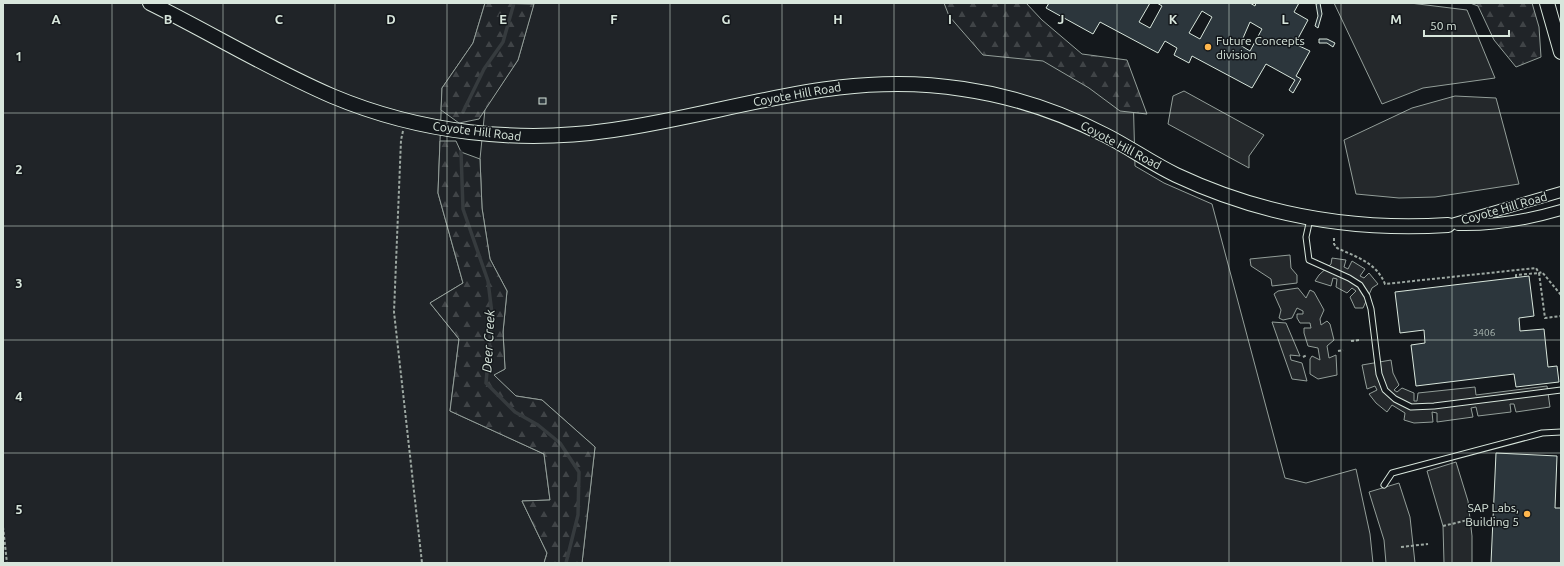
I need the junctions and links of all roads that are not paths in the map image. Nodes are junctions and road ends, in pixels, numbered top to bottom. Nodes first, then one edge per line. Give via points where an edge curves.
1 (150, 3) edge
2 (1548, 3) edge
3 (1561, 52) edge
4 (1561, 192) edge
5 (1561, 210) edge
6 (1310, 218) junction
7 (1448, 225) junction
8 (1561, 390) edge
9 (1561, 432) edge
10 (1384, 485) dead end

1 - 6 street, Coyote Hill Road via 308,85 359,107 459,131 528,137 573,135 617,130 838,86 887,83 943,86 1008,98 1056,113 1210,189 1246,202
2 - 3 street
4 - 7 street, Coyote Hill Road
5 - 7 street, Coyote Hill Road via 1482,226
6 - 7 street, Coyote Hill Road via 1374,226
6 - 8 lane via 1306,237 1309,260 1349,278 1360,285 1367,296 1379,374 1385,390 1395,399 1411,406 1434,406
9 - 10 lane via 1542,433 1392,473

